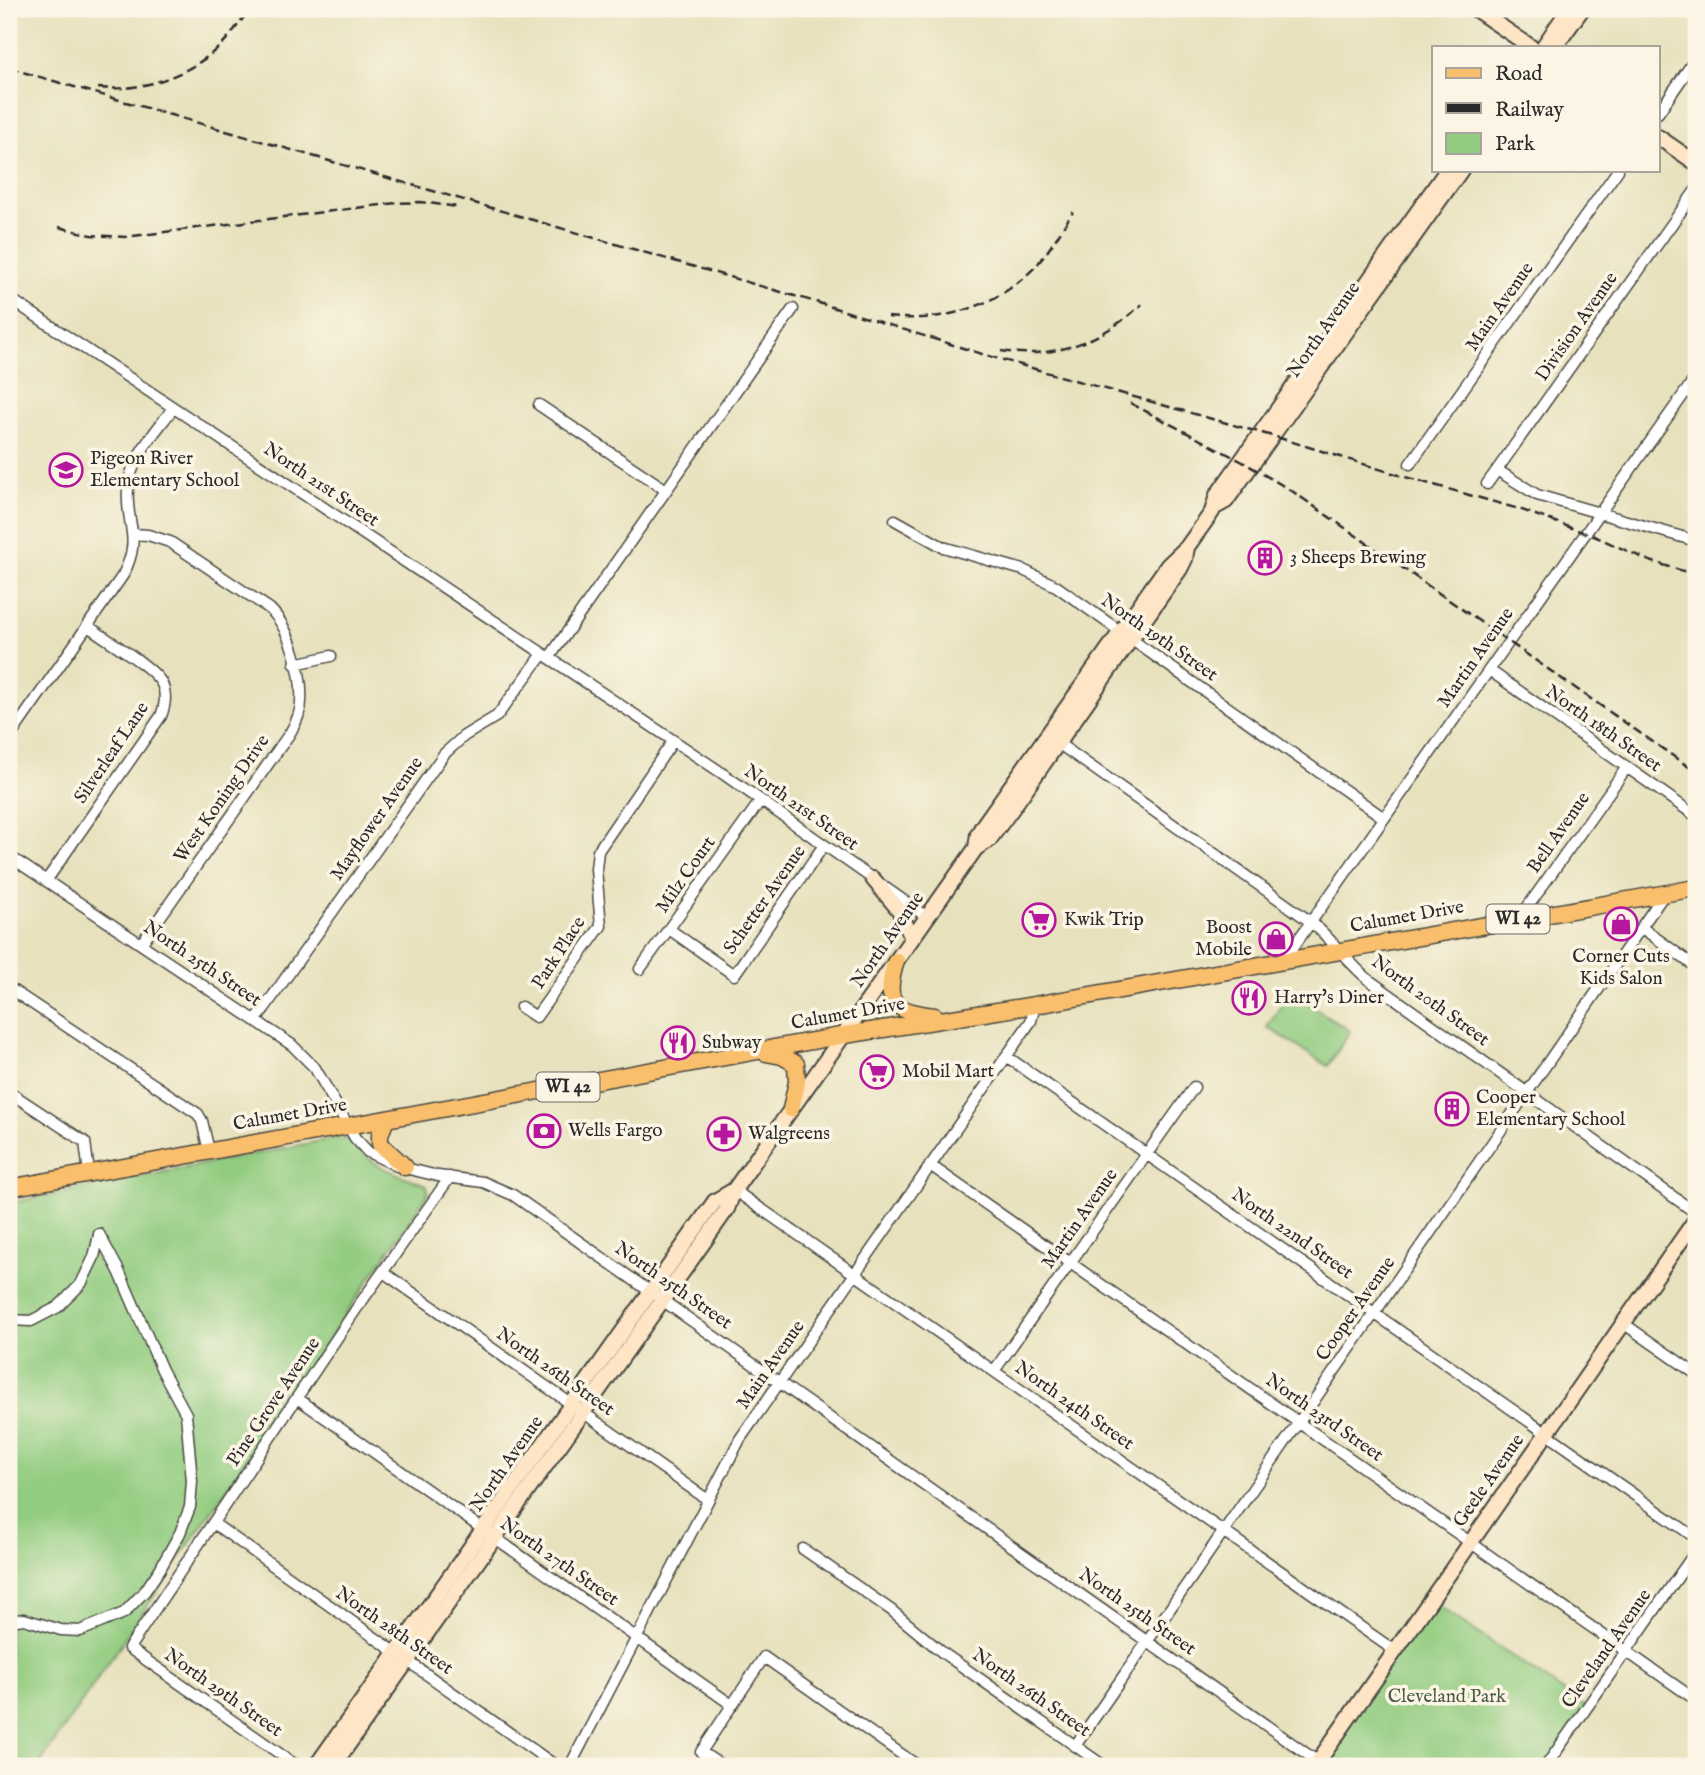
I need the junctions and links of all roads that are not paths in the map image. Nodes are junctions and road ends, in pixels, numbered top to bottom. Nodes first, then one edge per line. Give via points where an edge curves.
1 (1475, 9) edge
2 (1569, 9) edge
3 (1582, 9) edge
4 (1530, 46) edge
5 (1544, 46) edge
6 (1556, 46) edge
7 (1696, 58) edge
8 (1660, 110) edge
9 (1660, 137) edge
10 (1696, 163) edge
11 (1446, 172) edge
12 (1460, 172) edge
13 (1617, 172) edge
14 (1696, 190) edge
15 (9, 298) edge
16 (793, 309) dead end
17 (1696, 377) edge
18 (539, 405) dead end
19 (173, 408) junction
20 (1410, 464) dead end
21 (1497, 470) junction
22 (1487, 484) dead end
23 (666, 490) junction
24 (1215, 508) junction
25 (1600, 513) junction
26 (895, 520) dead end
27 (134, 534) junction
28 (1696, 541) edge
29 (88, 626) junction
30 (1125, 636) junction
31 (331, 656) dead end
32 (546, 656) junction
33 (295, 664) junction
34 (1489, 670) junction
35 (9, 738) edge
36 (1052, 739) junction
37 (673, 741) junction
38 (1627, 767) junction
39 (761, 800) junction
40 (1696, 816) edge
41 (1384, 818) junction
42 (824, 845) junction
43 (9, 856) edge
44 (873, 879) junction
45 (46, 881) junction
46 (1696, 888) edge
47 (1665, 893) junction
48 (927, 917) junction
49 (1519, 919) junction
50 (1311, 922) junction
51 (1642, 928) junction
52 (669, 929) junction
53 (912, 938) junction
54 (141, 944) junction
55 (1340, 950) junction
56 (1284, 960) junction
57 (896, 961) junction
58 (1696, 967) edge
59 (640, 970) dead end
60 (9, 988) edge
61 (1035, 1005) junction
62 (521, 1007) dead end
63 (948, 1018) junction
64 (256, 1020) junction
65 (845, 1035) junction
66 (750, 1053) junction
67 (1006, 1056) junction
68 (1194, 1087) dead end
69 (9, 1092) edge
70 (1527, 1093) junction
71 (792, 1109) junction
72 (386, 1119) junction
73 (348, 1126) junction
74 (209, 1151) junction
75 (1147, 1154) junction
76 (930, 1166) junction
77 (405, 1167) junction
78 (89, 1173) junction
79 (450, 1177) junction
80 (9, 1188) edge
81 (734, 1190) junction
82 (1696, 1216) edge
83 (1070, 1263) junction
84 (383, 1272) junction
85 (855, 1274) junction
86 (657, 1296) junction
87 (1374, 1313) junction
88 (9, 1320) edge
89 (1623, 1323) junction
90 (994, 1371) junction
91 (1696, 1374) edge
92 (781, 1382) junction
93 (297, 1398) junction
94 (578, 1410) junction
95 (1299, 1422) junction
96 (1546, 1433) junction
97 (708, 1500) junction
98 (213, 1523) junction
99 (1224, 1531) junction
100 (489, 1534) junction
101 (1696, 1538) edge
102 (1471, 1542) junction
103 (803, 1549) dead end
104 (1696, 1551) edge
105 (9, 1621) edge
106 (636, 1637) junction
107 (1147, 1641) junction
108 (129, 1647) joint
109 (1395, 1651) junction
110 (1626, 1651) junction
111 (401, 1658) junction
112 (1696, 1700) edge
113 (732, 1705) junction
114 (1075, 1746) junction
115 (1552, 1764) edge
116 (1319, 1765) edge
117 (297, 1766) edge
118 (316, 1766) edge
119 (333, 1766) edge
120 (556, 1766) edge
121 (570, 1766) edge
122 (722, 1766) edge
123 (918, 1766) edge
124 (1104, 1766) edge

1 - 4 main road
2 - 5 main road
3 - 6 main road
7 - 8 street
9 - 10 main road
11 - 24 main road, North Avenue via 1217,495
12 - 24 main road, North Avenue via 1226,501
13 - 20 street, Main Avenue
14 - 21 street, Division Avenue
15 - 19 street, North 21st Street
16 - 23 street, Mayflower Avenue
17 - 25 street, Martin Avenue
18 - 23 street
19 - 27 street via 132,469 128,501
19 - 32 street, North 21st Street
21 - 22 street, Division Avenue
21 - 25 street via 1537,495
23 - 32 street, Mayflower Avenue
24 - 30 main road, North Avenue via 1171,561
25 - 28 street
25 - 34 street, Martin Avenue
26 - 30 street, North 19th Street via 943,547 1042,579
27 - 29 street via 129,564
27 - 33 street, West Koning Drive via 170,542 270,609 284,625
29 - 35 street
29 - 45 street, Silverleaf Lane via 158,677 165,692 164,709
30 - 36 main road, North Avenue
30 - 41 street, North 19th Street
31 - 33 street
32 - 37 street, North 21st Street
32 - 64 street, Mayflower Avenue via 497,716 444,754
33 - 54 street, West Koning Drive via 301,702 296,724
34 - 38 street, North 18th Street
34 - 41 street, Martin Avenue
36 - 48 main road, North Avenue via 980,830 976,848
36 - 50 street, North 20th Street
37 - 39 street, North 21st Street
37 - 62 street, Park Place via 598,851 601,926 536,1017
38 - 40 street, North 18th Street
38 - 49 street, Bell Avenue
39 - 42 street, North 21st Street
39 - 52 street, Milz Court
41 - 50 street, Martin Avenue
42 - 44 street, North 21st Street
42 - 52 street, Schetter Avenue via 734,975
43 - 45 street, North 25th Street
44 - 48 street, North 21st Street
44 - 53 main road via 900,910
45 - 54 street, North 25th Street
46 - 47 main road, Calumet Drive / WI 42
47 - 49 main road, Calumet Drive / WI 42
47 - 51 street, Cooper Avenue
48 - 53 main road, North Avenue
49 - 55 main road, Calumet Drive / WI 42
50 - 55 street, North 20th Street
50 - 56 street, Martin Avenue
51 - 58 street
51 - 70 street, Cooper Avenue
52 - 59 street, Milz Court
53 - 57 main road, North Avenue
54 - 64 street, North 25th Street
55 - 56 main road, Calumet Drive / WI 42
55 - 70 street, North 20th Street via 1369,980
56 - 61 main road, Calumet Drive / WI 42
57 - 63 main road via 890,989 897,1005 917,1014
57 - 65 main road, North Avenue
60 - 74 street via 198,1114
61 - 63 main road, Calumet Drive / WI 42
61 - 67 street, Main Avenue via 1032,1020
63 - 65 main road, Calumet Drive / WI 42
64 - 73 street, North 25th Street via 315,1068
65 - 66 main road, Calumet Drive / WI 42
65 - 71 main road, North Avenue
66 - 71 main road via 776,1054 796,1064
66 - 72 main road, Calumet Drive / WI 42
67 - 75 street, North 22nd Street
67 - 76 street, Main Avenue
68 - 75 street, Martin Avenue
69 - 78 street via 85,1142
70 - 82 street, North 20th Street
70 - 87 street, Cooper Avenue
71 - 81 main road, North Avenue
72 - 73 main road, Calumet Drive / WI 42
72 - 77 main road via 380,1144
73 - 74 main road, Calumet Drive / WI 42
73 - 77 street, North 25th Street via 368,1152
74 - 78 main road, Calumet Drive / WI 42
75 - 83 street, Martin Avenue
75 - 87 street, North 22nd Street
76 - 83 street, North 23rd Street
76 - 85 street, Main Avenue
77 - 79 street, North 25th Street
78 - 80 main road, Calumet Drive / WI 42
79 - 84 street, Pine Grove Avenue
79 - 86 street, North 25th Street via 483,1182 513,1195
81 - 85 street, North 24th Street
81 - 86 main road, North Avenue via 727,1209
82 - 89 main road, Geele Avenue
83 - 90 street, Martin Avenue
83 - 95 street, North 23rd Street
84 - 93 street, Pine Grove Avenue
84 - 94 street, North 26th Street
85 - 90 street, North 24th Street
85 - 92 street, Main Avenue
86 - 92 street, North 25th Street
86 - 94 main road, North Avenue
87 - 95 street, Cooper Avenue
87 - 96 street, North 22nd Street
88 - 105 street via 31,1321 58,1307 81,1284 99,1234 186,1415 192,1481 190,1507 180,1533 145,1591 124,1613 80,1631 24,1619
89 - 91 street
89 - 96 main road, Geele Avenue
90 - 99 street, North 24th Street
92 - 97 street, Main Avenue via 740,1438
92 - 107 street, North 25th Street
93 - 98 street, Pine Grove Avenue
93 - 100 street, North 27th Street
94 - 97 street, North 26th Street
94 - 100 main road, North Avenue
95 - 99 street, Cooper Avenue
95 - 102 street, North 23rd Street
96 - 101 street, North 22nd Street
96 - 102 main road, Geele Avenue
97 - 106 street, Main Avenue
98 - 108 street, Pine Grove Avenue
98 - 111 street, North 28th Street
99 - 107 street, Cooper Avenue
99 - 109 street, North 24th Street
100 - 106 street, North 27th Street
100 - 111 main road, North Avenue
102 - 109 main road, Geele Avenue
102 - 110 street, North 23rd Street
103 - 114 street, North 26th Street
104 - 110 street, Cleveland Avenue
106 - 113 street, North 27th Street
106 - 121 street, Main Avenue
107 - 114 street, Cooper Avenue
107 - 116 street, North 25th Street
108 - 117 street, North 29th Street
109 - 116 main road, Geele Avenue
110 - 112 street, North 23rd Street
110 - 115 street, Cleveland Avenue
111 - 118 main road, North Avenue
111 - 119 main road, North Avenue
111 - 120 street, North 28th Street
113 - 122 street via 701,1752
113 - 123 street via 764,1657
114 - 124 street, North 26th Street

